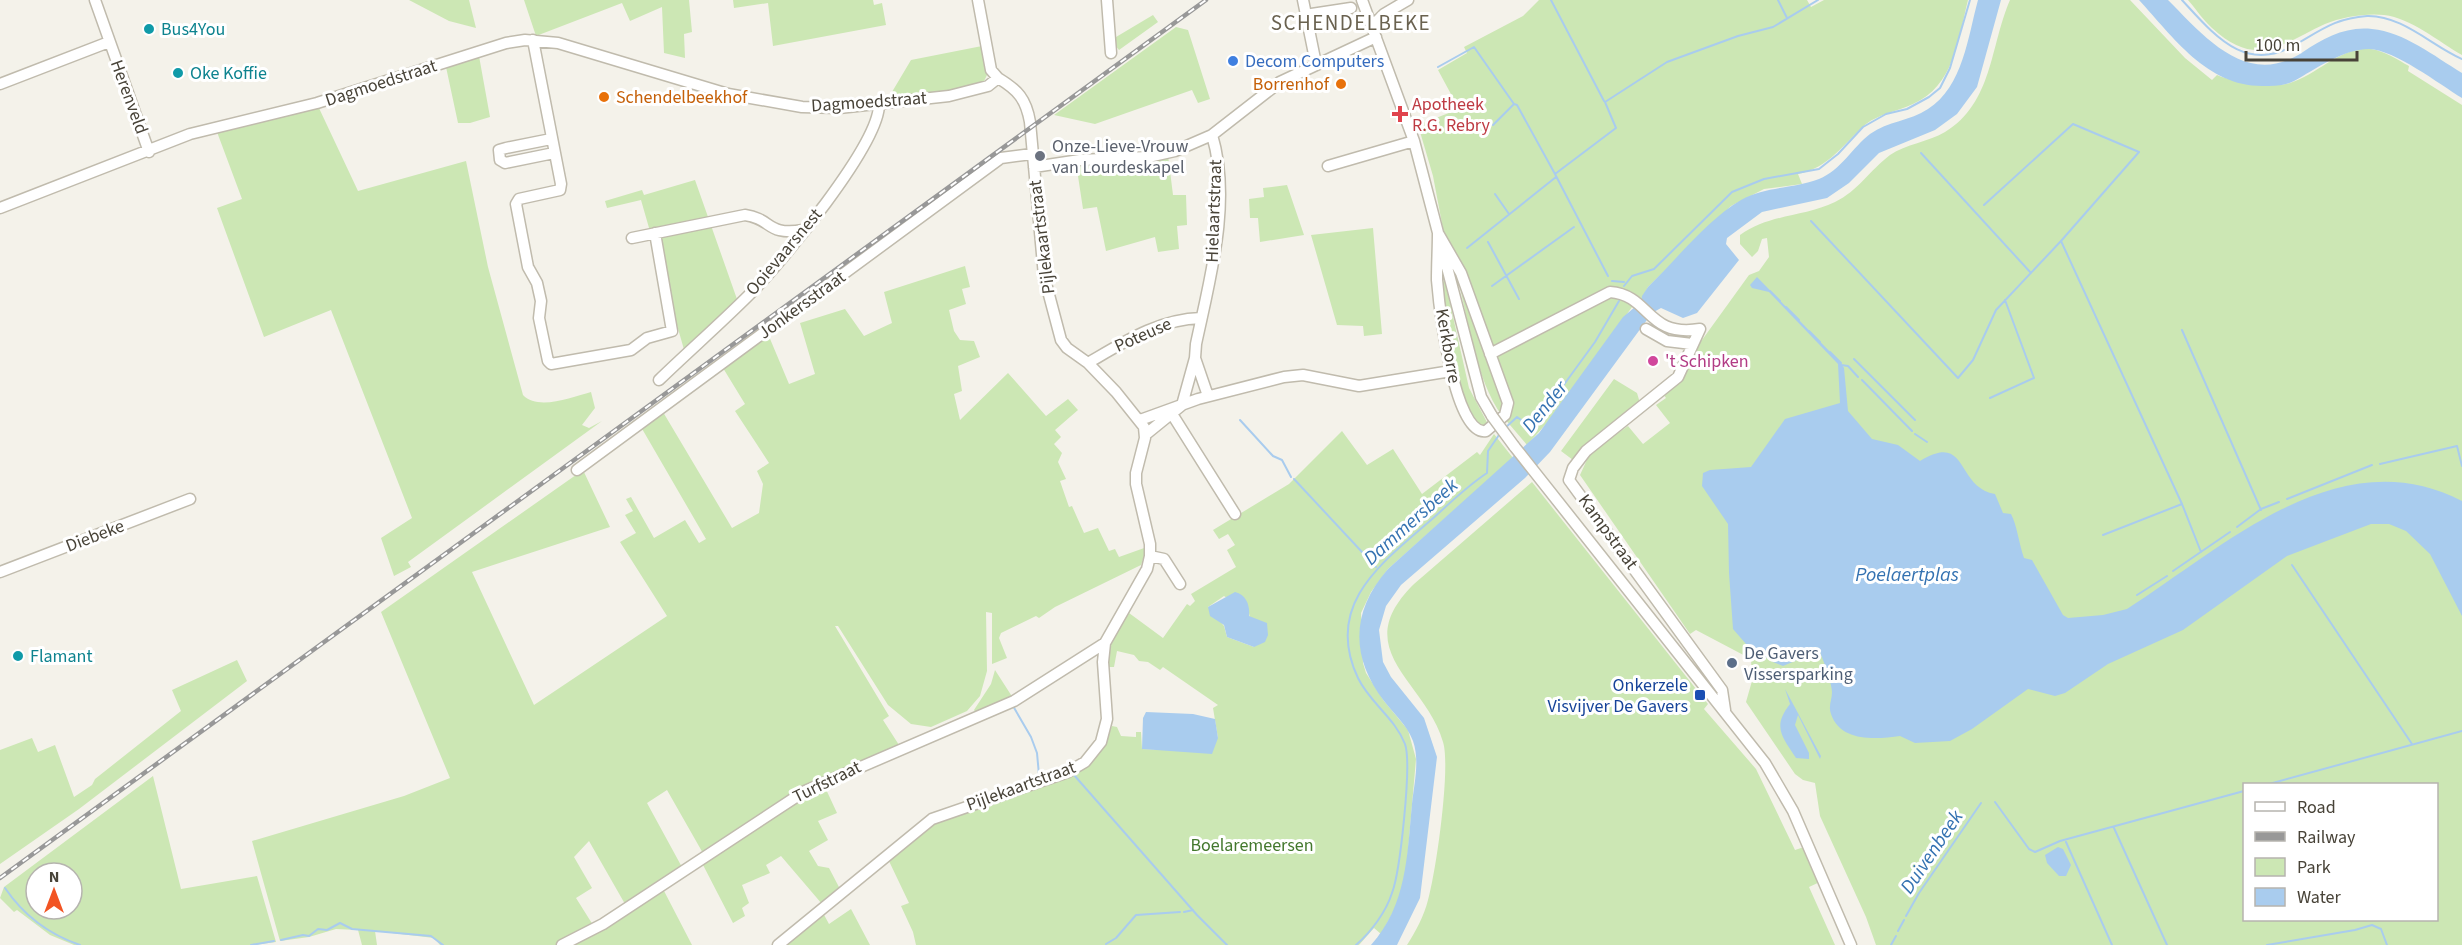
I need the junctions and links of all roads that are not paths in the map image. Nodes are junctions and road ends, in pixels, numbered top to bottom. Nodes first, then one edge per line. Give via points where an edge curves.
1 (94, 0) edge
2 (978, 0) edge
3 (1107, 0) edge
4 (1303, 0) edge
5 (1362, 0) edge
6 (1408, 0) edge
7 (1351, 8) dead end
8 (1305, 15) junction
9 (1372, 26) junction
10 (1376, 37) junction
11 (533, 40) junction
12 (109, 42) junction
13 (1111, 53) dead end
14 (1316, 64) junction
15 (998, 78) junction
16 (0, 84) edge
17 (879, 104) junction
18 (1212, 135) junction
19 (551, 139) junction
20 (1414, 141) junction
21 (149, 152) junction
22 (554, 153) junction
23 (1032, 154) junction
24 (1328, 166) dead end
25 (1034, 167) junction
26 (0, 208) edge
27 (803, 230) junction
28 (655, 233) junction
29 (1438, 233) junction
30 (632, 238) dead end
31 (1202, 318) junction
32 (1646, 329) dead end
33 (1692, 344) junction
34 (1490, 354) junction
35 (1195, 358) junction
36 (1088, 363) junction
37 (1451, 371) junction
38 (659, 380) dead end
39 (1208, 396) junction
40 (1182, 405) junction
41 (1172, 414) junction
42 (1140, 420) junction
43 (1145, 435) junction
44 (1525, 460) joint
45 (577, 470) dead end
46 (190, 499) dead end
47 (1235, 514) dead end
48 (1150, 556) junction
49 (0, 572) edge
50 (1180, 584) dead end
51 (1105, 643) junction
52 (1725, 712) junction
53 (562, 945) edge
54 (778, 945) edge
55 (1851, 945) edge

1 - 12 street, Herenveld
2 - 15 street via 991,70
3 - 13 street
4 - 8 street
5 - 9 street, Kerkborre
6 - 9 street
7 - 8 street
8 - 14 street
9 - 10 street, Kerkborre
10 - 14 street
10 - 20 street, Kerkborre
11 - 17 street, Dagmoedstraat via 558,43 764,102 820,108
11 - 19 street
11 - 21 street, Dagmoedstraat via 506,43 317,103 212,128
12 - 16 street, Herenveld
12 - 21 street, Herenveld
14 - 18 street via 1280,82
15 - 17 street, Dagmoedstraat via 967,93
15 - 23 street via 1022,96 1028,113
17 - 27 street, Ooievaarsnest via 879,116 855,160
18 - 25 street via 1175,151 1148,157 1080,159
18 - 31 street, Hielaartstraat via 1219,177 1216,250
19 - 22 street
19 - 22 street via 506,148 498,154 505,163
20 - 24 street
20 - 29 street, Kerkborre
21 - 26 street, Dagmoedstraat
22 - 28 street via 560,190 519,199 516,204 528,267 539,290 539,318 551,364 631,350 647,338 672,331
23 - 25 street
23 - 45 street, Jonkersstraat via 1002,158
25 - 36 street, Pijlekaartstraat via 1048,296 1061,340
27 - 28 street via 781,233 745,215
27 - 38 street, Ooievaarsnest via 750,294
28 - 30 street
29 - 34 street, Kerkborre via 1461,273
29 - 37 street, Kerkborre via 1437,280
29 - 44 street, Kerkborre, bridge via 1481,397
31 - 35 street, Hielaartstraat
31 - 36 street, Poteuse via 1182,318 1153,328
32 - 33 street via 1667,340
33 - 34 street via 1701,329 1676,331 1619,293 1601,294
33 - 52 street, Kampstraat via 1678,377 1586,451 1569,480 1722,690
34 - 37 street, Kerkborre via 1508,409 1490,429 1481,432 1467,420
35 - 39 street, Hielaartstraat
35 - 40 street, Hielaartstraat
36 - 42 street, Pijlekaartstraat
37 - 39 street via 1359,386 1303,375
39 - 40 street
40 - 41 street
40 - 42 street
41 - 43 street
41 - 47 street
42 - 43 street, Pijlekaartstraat
43 - 48 street via 1136,484
44 - 52 street, Kampstraat
46 - 49 street, Diebeke
48 - 50 street via 1164,559
48 - 51 street, Pijlekaartstraat via 1147,569
51 - 53 street, Turfstraat via 1014,701 805,791 623,911
51 - 54 street, Pijlekaartstraat via 1106,732 1085,762 1060,775 932,819
52 - 55 street, Kampstraat via 1781,788

